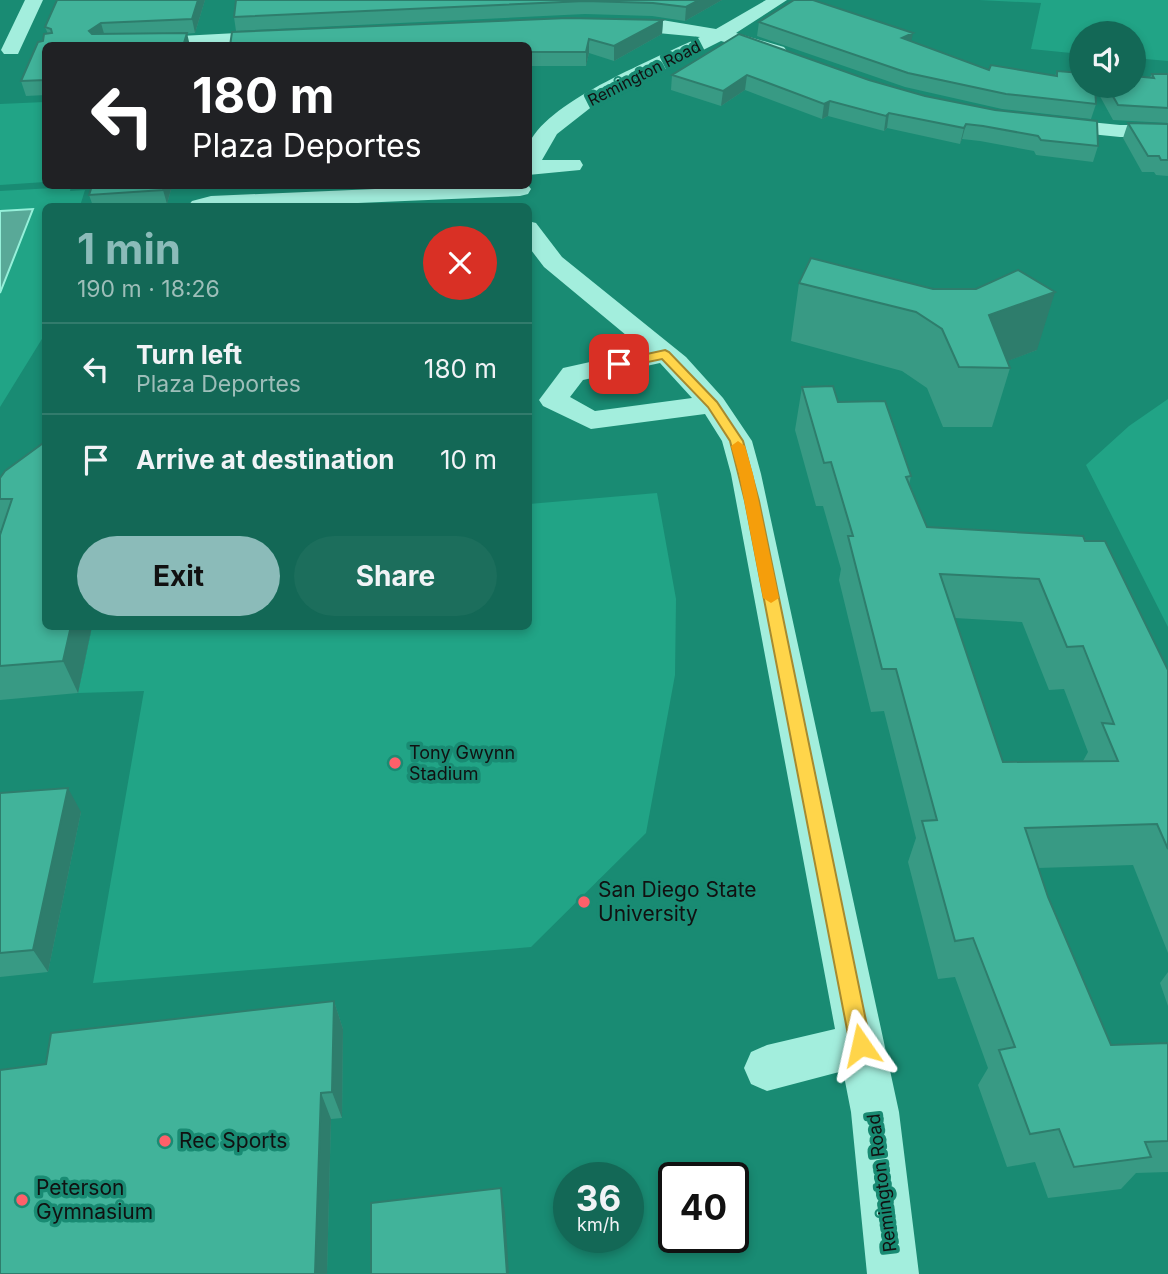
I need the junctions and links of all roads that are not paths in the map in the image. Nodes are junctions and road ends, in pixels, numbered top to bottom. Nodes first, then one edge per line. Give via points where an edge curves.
1 (34, 0) edge
2 (778, 0) edge
3 (598, 23) edge
4 (719, 34) junction
5 (300, 36) edge
6 (183, 42) edge
7 (34, 49) edge
8 (5, 50) edge
9 (798, 59) edge
10 (597, 96) junction
11 (625, 106) dead end
12 (1028, 122) edge
13 (1168, 131) edge
14 (532, 164) edge
15 (572, 165) dead end
16 (532, 180) edge
17 (434, 189) edge
18 (226, 203) edge
19 (532, 234) edge
20 (665, 354) junction
21 (541, 401) edge
22 (713, 404) junction
23 (861, 1045) junction
24 (767, 1068) dead end
25 (893, 1274) edge

1 - 8 street
2 - 4 street, Remington Road
3 - 4 street via 650,23
4 - 9 street
4 - 10 street, Remington Road
5 - 6 street
7 - 8 street
10 - 11 street
10 - 14 street, Remington Road via 548,130
12 - 13 street
15 - 16 street
17 - 18 street
19 - 20 street, Remington Road via 552,262
20 - 21 street via 573,374
20 - 22 street, Remington Road
21 - 22 street via 591,420
22 - 23 street, Remington Road via 737,441 746,474
23 - 24 street
23 - 25 street, Remington Road via 875,1112

